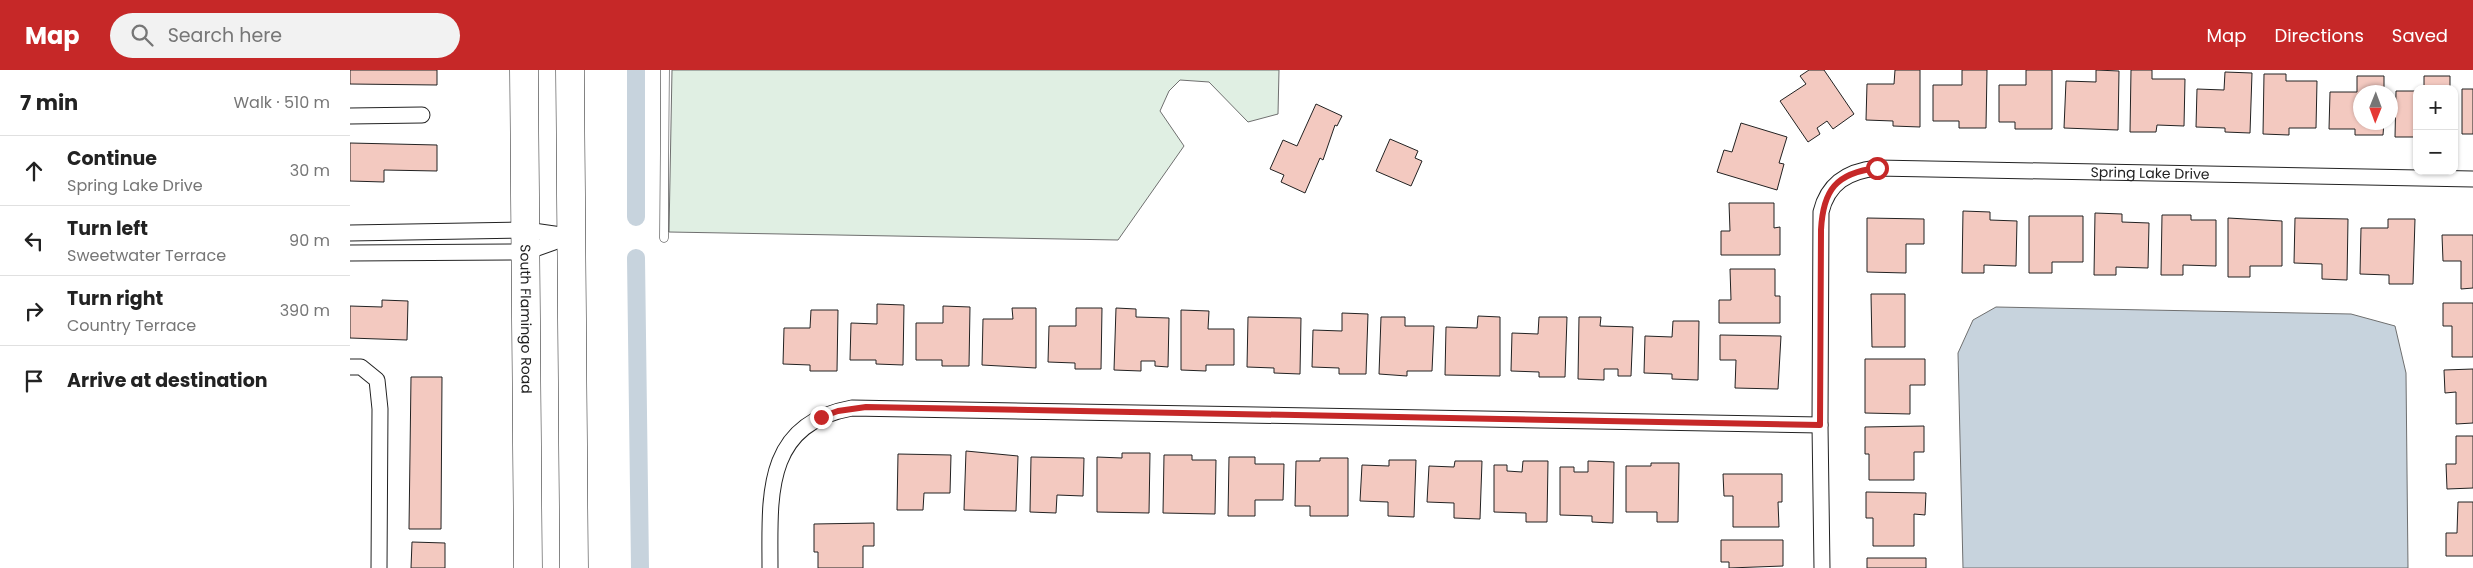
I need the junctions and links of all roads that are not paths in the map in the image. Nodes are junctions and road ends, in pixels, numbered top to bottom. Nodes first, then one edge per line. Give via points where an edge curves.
1 (524, 70) edge
2 (570, 70) edge
3 (666, 70) edge
4 (422, 115) dead end
5 (350, 116) edge
6 (2473, 179) edge
7 (350, 233) edge
8 (571, 236) junction
9 (664, 238) dead end
10 (526, 241) junction
11 (350, 253) edge
12 (356, 367) edge
13 (1820, 425) junction
14 (379, 568) edge
15 (528, 568) edge
16 (574, 568) edge
17 (770, 568) edge
18 (1822, 568) edge

1 - 10 highway, South Flamingo Road
2 - 8 highway
3 - 9 lane
4 - 5 street
6 - 13 street, Spring Lake Drive via 1877,168 1850,174 1834,186 1824,201 1822,212
7 - 10 street
8 - 10 street
8 - 10 street
8 - 16 highway
10 - 11 street
10 - 15 highway, South Flamingo Road
12 - 14 street via 378,380
13 - 17 street via 866,407 821,417 798,435 782,456 772,483
13 - 18 street

